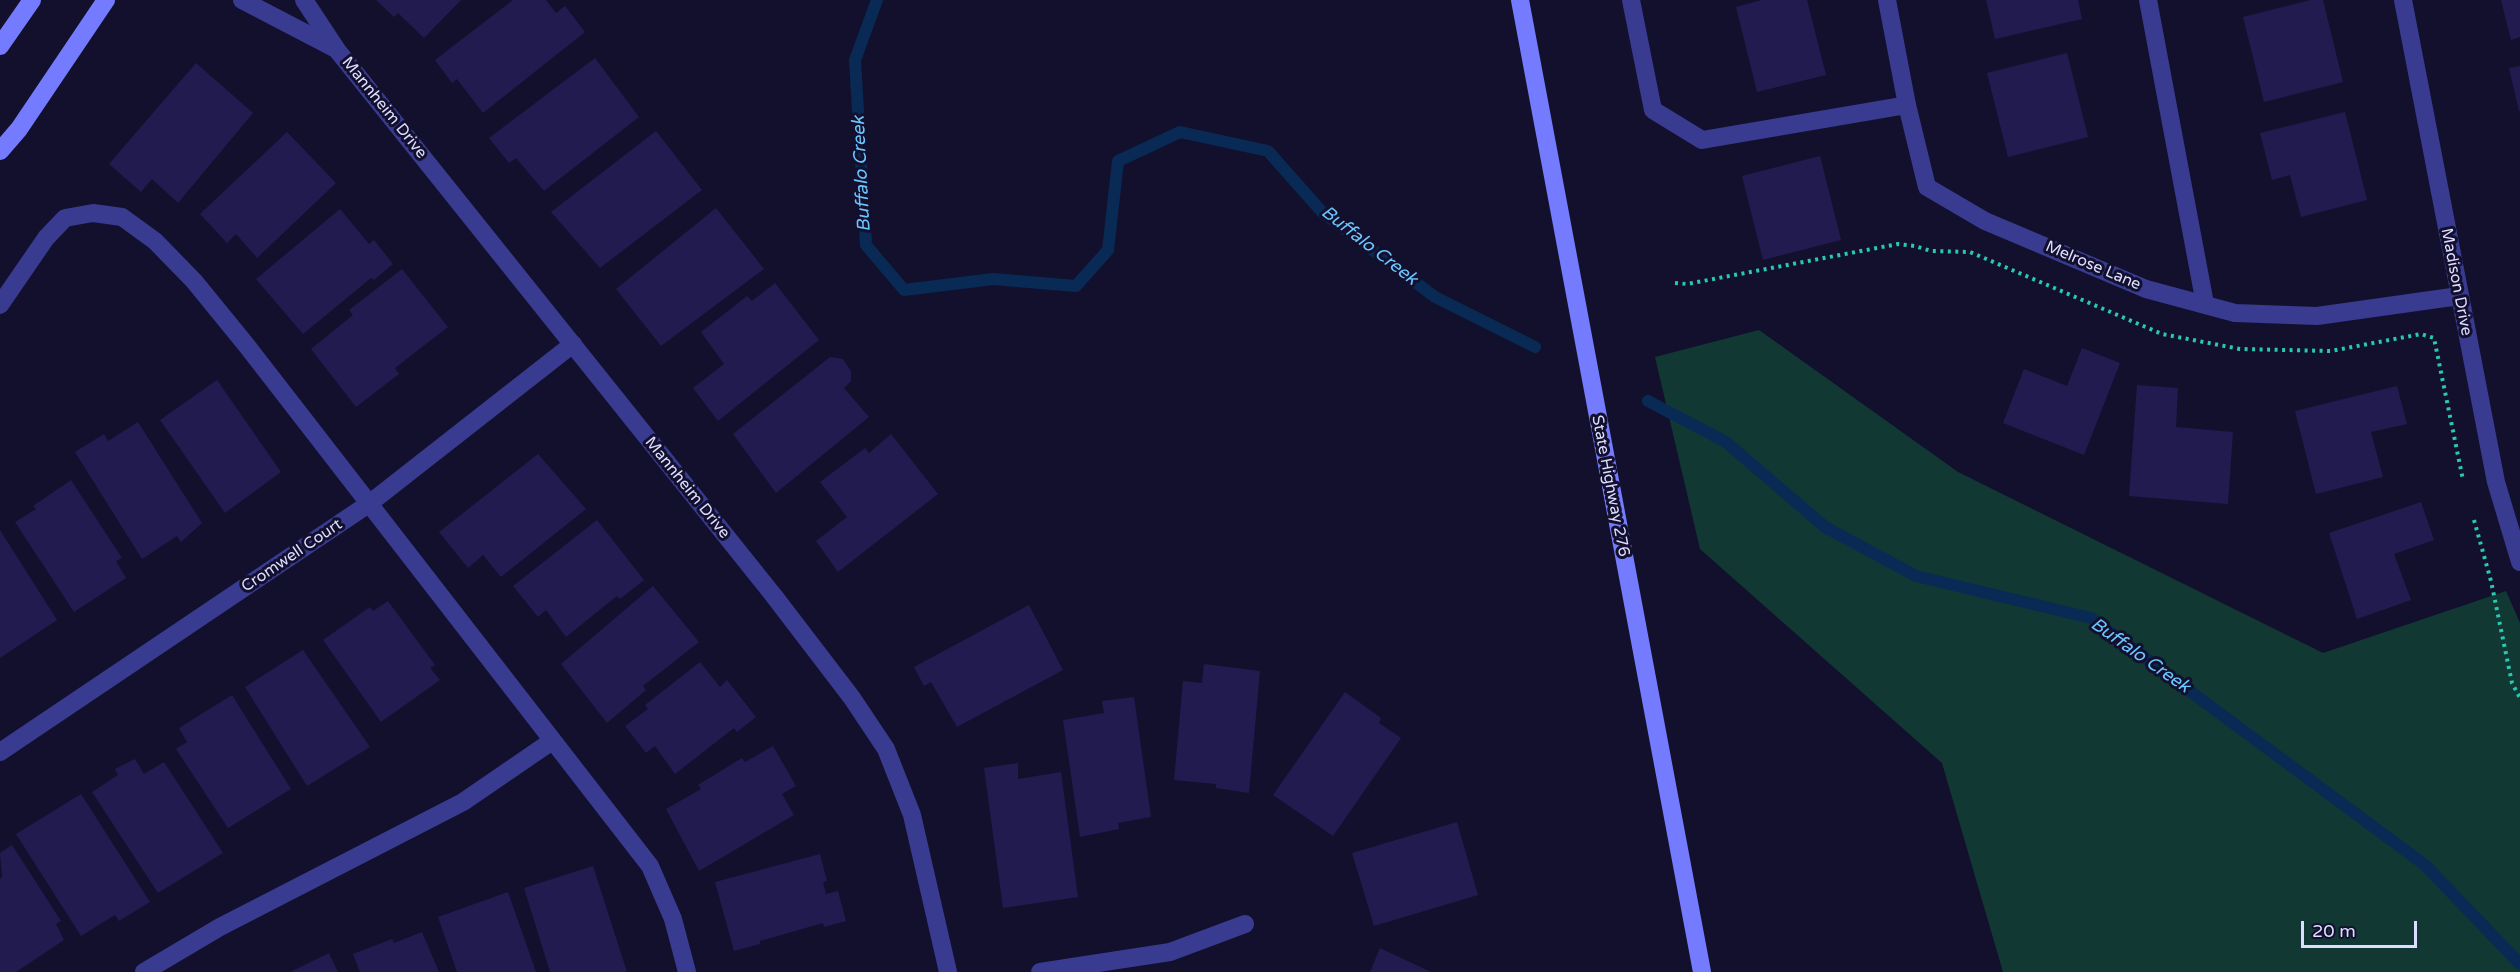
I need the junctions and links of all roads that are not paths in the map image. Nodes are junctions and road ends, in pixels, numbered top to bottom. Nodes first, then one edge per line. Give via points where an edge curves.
1 (32, 0) edge
2 (106, 0) edge
3 (242, 0) edge
4 (304, 0) edge
5 (1520, 0) edge
6 (1631, 0) edge
7 (1887, 0) edge
8 (2148, 0) edge
9 (2403, 0) edge
10 (0, 46) edge
11 (337, 50) junction
12 (1907, 105) junction
13 (0, 152) edge
14 (2459, 296) junction
15 (2205, 304) junction
16 (0, 305) edge
17 (573, 344) junction
18 (370, 503) junction
19 (2520, 562) edge
20 (552, 741) junction
21 (0, 752) edge
22 (1245, 924) dead end
23 (144, 972) edge
24 (687, 972) edge
25 (948, 972) edge
26 (1040, 972) edge
27 (1702, 972) edge

1 - 10 street
2 - 13 street
3 - 11 street, Mannheim Drive
4 - 11 street, Mannheim Drive
5 - 27 street, State Highway 276
6 - 12 street via 1653,110 1702,140
7 - 12 street, Melrose Lane
8 - 15 street
9 - 14 street, Madison Drive
11 - 17 street, Mannheim Drive
12 - 15 street, Melrose Lane via 1927,187 1985,220 2136,284
14 - 15 street, Melrose Lane via 2317,316 2235,314
14 - 19 street, Madison Drive via 2496,482
16 - 18 street via 46,238 65,218 93,213 122,217 155,241 194,281
17 - 18 street, Cromwell Court
17 - 25 street, Mannheim Drive via 774,596 886,749 912,815
18 - 20 street
18 - 21 street, Cromwell Court
20 - 23 street via 463,802 220,927
20 - 24 street via 650,866 673,919
22 - 26 street via 1170,952

